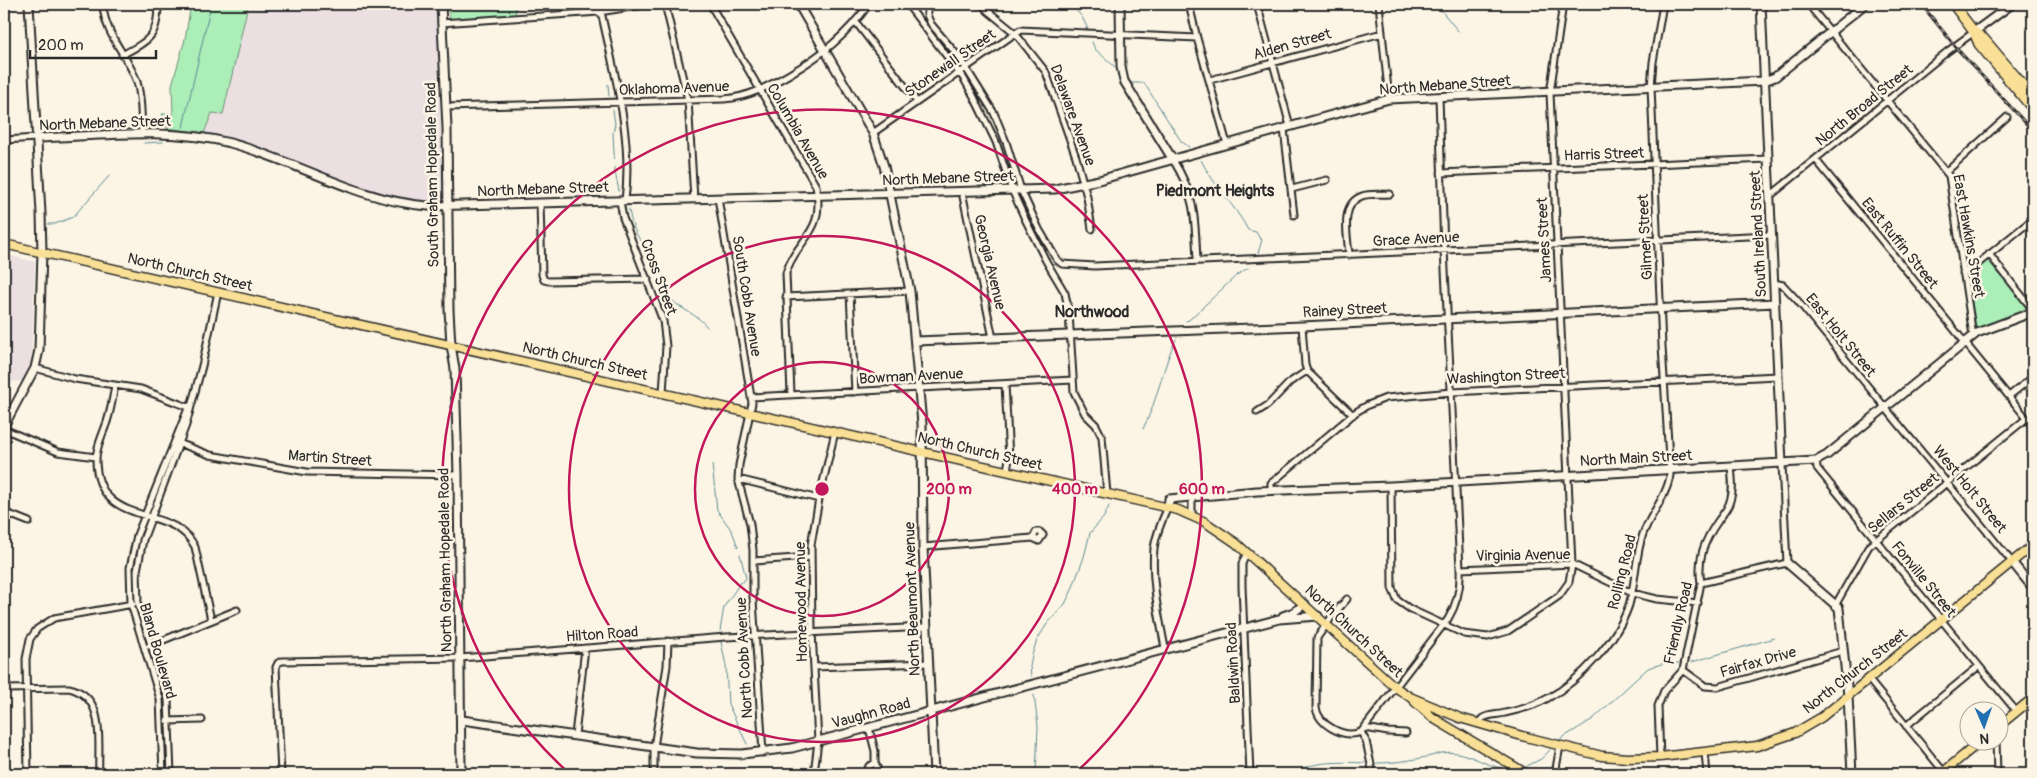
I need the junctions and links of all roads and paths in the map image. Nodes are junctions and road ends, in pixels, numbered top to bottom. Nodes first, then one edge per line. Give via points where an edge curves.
1 (29, 4) edge
2 (104, 4) edge
3 (158, 4) edge
4 (441, 4) edge
5 (597, 4) edge
6 (650, 4) edge
7 (665, 4) edge
8 (710, 4) edge
9 (798, 4) edge
10 (869, 4) edge
11 (907, 4) edge
12 (926, 4) edge
13 (982, 4) edge
14 (1120, 4) edge
15 (1189, 4) edge
16 (1257, 4) edge
17 (1379, 4) edge
18 (1564, 4) edge
19 (1663, 4) edge
20 (1761, 4) edge
21 (1808, 4) edge
22 (1865, 4) edge
23 (1953, 4) edge
24 (2012, 4) edge
25 (927, 11) junction
26 (599, 12) junction
27 (915, 14) junction
28 (855, 21) junction
29 (441, 22) junction
30 (1831, 31) junction
31 (1974, 32) junction
32 (1016, 33) junction
33 (1382, 33) junction
34 (1120, 36) junction
35 (1197, 38) junction
36 (826, 51) junction
37 (122, 55) junction
38 (1272, 63) junction
39 (967, 68) junction
40 (959, 73) junction
41 (1210, 80) junction
42 (1764, 81) junction
43 (1651, 87) junction
44 (760, 91) junction
45 (1550, 92) junction
46 (1439, 97) junction
47 (688, 100) junction
48 (1389, 100) junction
49 (1888, 100) junction
50 (621, 102) junction
51 (917, 102) junction
52 (2032, 103) edge
53 (446, 107) junction
54 (2007, 117) dead end
55 (1287, 128) junction
56 (142, 133) junction
57 (873, 133) junction
58 (37, 138) junction
59 (4, 140) edge
60 (1227, 144) junction
61 (1768, 159) junction
62 (1173, 160) junction
63 (1816, 160) junction
64 (1653, 164) junction
65 (1554, 168) junction
66 (1946, 172) junction
67 (1441, 173) junction
68 (1327, 180) dead end
69 (1084, 184) junction
70 (1292, 189) junction
71 (1012, 190) junction
72 (1021, 190) junction
73 (962, 192) junction
74 (889, 193) junction
75 (1390, 194) dead end
76 (818, 195) junction
77 (1770, 196) junction
78 (718, 198) junction
79 (694, 199) junction
80 (622, 201) junction
81 (540, 204) junction
82 (446, 206) junction
83 (1294, 215) dead end
84 (2033, 219) edge
85 (1092, 229) dead end
86 (1771, 235) junction
87 (1658, 241) junction
88 (4, 244) edge
89 (1557, 246) junction
90 (1444, 250) junction
91 (42, 252) junction
92 (1989, 254) junction
93 (1349, 255) junction
94 (1197, 261) junction
95 (1062, 264) junction
96 (1052, 272) junction
97 (1963, 273) junction
98 (648, 279) junction
99 (1774, 283) junction
100 (910, 291) junction
101 (218, 292) junction
102 (850, 294) junction
103 (786, 297) junction
104 (1774, 303) junction
105 (1660, 309) junction
106 (2033, 311) edge
107 (1560, 313) junction
108 (1448, 319) junction
109 (1302, 326) junction
110 (1071, 335) junction
111 (1973, 336) junction
112 (993, 338) junction
113 (916, 341) junction
114 (1966, 342) junction
115 (451, 345) junction
116 (35, 368) junction
117 (1307, 371) junction
118 (1778, 376) junction
119 (2033, 377) edge
120 (1073, 380) junction
121 (1664, 381) junction
122 (1005, 384) junction
123 (116, 385) junction
124 (1564, 386) junction
125 (919, 389) junction
126 (855, 392) junction
127 (1452, 392) junction
128 (663, 393) junction
129 (791, 394) junction
130 (2009, 396) junction
131 (751, 397) junction
132 (193, 398) junction
133 (188, 407) junction
134 (1885, 408) junction
135 (1257, 412) dead end
136 (751, 413) junction
137 (1353, 415) junction
138 (2028, 418) junction
139 (2033, 426) edge
140 (4, 428) edge
141 (835, 432) junction
142 (176, 442) junction
143 (922, 452) junction
144 (96, 457) junction
145 (1816, 461) junction
146 (1782, 464) junction
147 (1731, 466) junction
148 (1669, 470) junction
149 (1007, 471) junction
150 (458, 475) junction
151 (1568, 476) junction
152 (738, 479) junction
153 (1456, 482) junction
154 (1946, 484) junction
155 (1391, 486) junction
156 (1271, 490) junction
157 (1107, 494) junction
158 (1192, 498) junction
159 (819, 499) junction
160 (1168, 507) junction
161 (4, 512) edge
162 (1192, 515) junction
163 (144, 516) junction
164 (152, 518) junction
165 (29, 522) dead end
166 (1033, 538) dead end
167 (1877, 541) junction
168 (2033, 545) edge
169 (923, 547) junction
170 (1247, 552) junction
171 (811, 557) junction
172 (754, 561) junction
173 (1787, 562) junction
174 (2012, 562) junction
175 (1572, 564) junction
176 (1460, 569) junction
177 (1702, 583) junction
178 (2033, 588) edge
179 (1632, 593) junction
180 (1348, 599) dead end
181 (138, 603) junction
182 (1698, 603) junction
183 (131, 604) junction
184 (1305, 604) junction
185 (1836, 604) junction
186 (237, 610) dead end
187 (1318, 616) junction
188 (1279, 619) junction
189 (1941, 619) junction
190 (211, 620) junction
191 (1326, 624) junction
192 (1444, 625) junction
193 (926, 628) junction
194 (1244, 629) junction
195 (812, 632) junction
196 (755, 635) junction
197 (668, 641) junction
198 (151, 645) junction
199 (144, 648) junction
200 (585, 648) junction
201 (1165, 648) junction
202 (1844, 651) junction
203 (460, 658) junction
204 (928, 662) junction
205 (1979, 666) junction
206 (814, 668) junction
207 (1683, 670) junction
208 (1869, 680) junction
209 (1395, 687) junction
210 (26, 688) junction
211 (4, 689) edge
212 (1848, 696) junction
213 (1410, 697) junction
214 (2033, 698) edge
215 (930, 711) junction
216 (2016, 711) junction
217 (2010, 717) edge
218 (169, 720) junction
219 (202, 720) dead end
220 (462, 720) junction
221 (162, 721) junction
222 (1478, 724) junction
223 (1906, 726) junction
224 (869, 728) junction
225 (1365, 728) junction
226 (1361, 732) junction
227 (1406, 733) dead end
228 (575, 736) junction
229 (818, 741) junction
230 (1560, 746) junction
231 (654, 747) junction
232 (1970, 750) edge
233 (1996, 750) edge
234 (763, 753) junction
235 (1705, 753) junction
236 (1660, 758) junction
237 (875, 763) junction
238 (1942, 773) edge
239 (28, 774) edge
240 (99, 774) edge
241 (163, 774) edge
242 (171, 774) edge
243 (281, 774) edge
244 (462, 774) edge
245 (654, 774) edge
246 (814, 774) edge
247 (865, 774) edge
248 (876, 774) edge
249 (934, 774) edge
250 (1250, 774) edge
251 (1373, 774) edge
252 (1526, 774) edge
253 (1555, 774) edge
254 (1707, 774) edge
255 (1852, 774) edge
256 (1997, 774) edge

1 - 58 street
2 - 37 street via 106,23
3 - 37 street via 157,25 152,36
4 - 29 street, South Graham Hopedale Road
5 - 26 street, Cross Street
6 - 26 street
7 - 47 street
8 - 44 street, Columbia Avenue
9 - 36 street, North Beaumont Avenue
10 - 28 street, Oklahoma Avenue
11 - 27 street
12 - 25 street
13 - 32 street, Delaware Avenue
14 - 34 street
15 - 35 street
16 - 38 street
17 - 33 street
18 - 45 street, James Street
19 - 43 street, Gilmer Street
20 - 42 street, South Ireland Street
21 - 30 street, East Hawkins Street
22 - 30 street, North Mebane Street
23 - 31 highway
24 - 31 street
25 - 27 street
25 - 39 street via 931,24
26 - 29 street
26 - 50 street, Cross Street
27 - 40 street
28 - 36 street, Oklahoma Avenue
28 - 51 street
29 - 53 street, South Graham Hopedale Road
30 - 42 street, North Mebane Street via 1775,77
30 - 49 street, East Hawkins Street
31 - 49 street, North Broad Street
31 - 52 highway via 1984,39
32 - 34 street, Stonewall Street via 1025,30
32 - 39 street, Stonewall Street
32 - 69 street, Delaware Avenue via 1051,83
33 - 38 street, Alden Street
33 - 48 street
34 - 35 street, Stonewall Street
34 - 62 street via 1124,81
35 - 41 street
36 - 44 street, Oklahoma Avenue
36 - 57 street, North Beaumont Avenue
37 - 56 street via 140,92
38 - 41 street, Alden Street
38 - 55 street
39 - 40 street, Stonewall Street
39 - 72 street via 1000,127
40 - 51 street, Stonewall Street
40 - 71 street via 989,126
41 - 60 street
42 - 43 street, North Mebane Street
42 - 61 street, South Ireland Street
43 - 45 street, North Mebane Street
43 - 64 street, Gilmer Street
44 - 47 street, Oklahoma Avenue via 732,99
44 - 76 street, Columbia Avenue via 816,186
45 - 46 street, North Mebane Street
45 - 65 street, James Street
46 - 48 street, North Mebane Street
46 - 67 street
47 - 50 street, Oklahoma Avenue
47 - 79 street
48 - 55 street, North Mebane Street
49 - 63 street, North Broad Street
49 - 66 street, East Hawkins Street
50 - 53 street, Oklahoma Avenue
50 - 80 street, Cross Street via 626,164
51 - 57 street, Stonewall Street
53 - 82 street, South Graham Hopedale Road
54 - 66 street
55 - 60 street, North Mebane Street
55 - 70 street
56 - 58 street, North Mebane Street
56 - 82 street, North Mebane Street via 184,135 229,143 364,194 410,204
57 - 74 street, North Beaumont Avenue
58 - 59 street, North Mebane Street
58 - 91 street
60 - 62 street, North Mebane Street
61 - 64 street, Harris Street
61 - 77 street, South Ireland Street
62 - 69 street, North Mebane Street
62 - 94 street via 1192,200
63 - 77 street, North Broad Street
63 - 114 street, East Ruffin Street
64 - 65 street, Harris Street
64 - 87 street, Gilmer Street
65 - 67 street, Harris Street
65 - 89 street, James Street
66 - 97 street, East Hawkins Street
67 - 90 street
68 - 70 street
69 - 72 street, North Mebane Street
69 - 85 street, Delaware Avenue
70 - 83 street
71 - 72 street, North Mebane Street
71 - 73 street, North Mebane Street
71 - 96 street
72 - 95 street via 1039,229
73 - 74 street, North Mebane Street
73 - 112 street, Georgia Avenue
74 - 76 street, North Mebane Street
74 - 100 street, North Beaumont Avenue
75 - 93 street via 1362,196 1350,207 1347,222
76 - 78 street, North Mebane Street
76 - 103 street, Columbia Avenue via 814,228 788,267
77 - 86 street, South Ireland Street
78 - 79 street, North Mebane Street
78 - 131 street, South Cobb Avenue
79 - 80 street, North Mebane Street
80 - 81 street, North Mebane Street
80 - 98 street, Cross Street via 624,218
81 - 82 street, North Mebane Street
81 - 98 street via 542,275 546,281
82 - 115 street, South Graham Hopedale Road
84 - 92 street
86 - 87 street, Grace Avenue
86 - 99 street, South Ireland Street
87 - 89 street, Grace Avenue
87 - 105 street, Gilmer Street
88 - 91 main road, North Church Street
89 - 90 street, Grace Avenue
89 - 107 street, James Street
90 - 93 street, Grace Avenue
90 - 108 street
91 - 101 main road, North Church Street
91 - 116 street via 39,350
92 - 97 street
92 - 106 street
93 - 94 street, Grace Avenue
94 - 95 street, Grace Avenue via 1095,266
95 - 96 street
96 - 110 street via 1067,299
97 - 111 street, East Hawkins Street
98 - 128 street, Cross Street via 665,334
99 - 104 street, South Ireland Street
99 - 134 street, East Holt Street via 1787,288
100 - 102 street
100 - 113 street, North Beaumont Avenue
101 - 115 main road, North Church Street
101 - 132 street, Bland Boulevard
102 - 103 street
102 - 126 street
103 - 129 street, Columbia Avenue
104 - 105 street, Rainey Street
104 - 118 street, South Ireland Street
105 - 107 street, Rainey Street
105 - 121 street, Gilmer Street
106 - 111 street, North Main Street
107 - 108 street, Rainey Street
107 - 124 street, James Street
108 - 109 street, Rainey Street
108 - 127 street
109 - 110 street, Rainey Street
109 - 117 street
110 - 112 street, Rainey Street
110 - 120 street
111 - 114 street, North Main Street
112 - 113 street, Rainey Street
113 - 125 street, North Beaumont Avenue
114 - 130 street, East Ruffin Street
114 - 134 street, North Main Street
115 - 128 main road, North Church Street
115 - 150 street, North Graham Hopedale Road
116 - 123 street via 75,380
116 - 140 street
117 - 135 street
117 - 137 street
118 - 121 street, Washington Street
118 - 146 street, South Ireland Street
119 - 130 street
120 - 122 street, Bowman Avenue
120 - 157 street via 1078,404 1102,437
121 - 124 street, Washington Street
121 - 148 street, Gilmer Street
122 - 125 street, Bowman Avenue
122 - 149 street
123 - 133 street via 141,390
123 - 144 street
124 - 127 street, Washington Street
124 - 151 street, James Street
125 - 126 street, Bowman Avenue
125 - 143 street, North Beaumont Avenue
126 - 129 street, Bowman Avenue
127 - 137 street, Washington Street via 1386,398
127 - 153 street
128 - 136 main road, North Church Street
129 - 131 street, Bowman Avenue
130 - 138 street, East Ruffin Street
131 - 136 street, South Cobb Avenue
132 - 133 street, Bland Boulevard
132 - 142 street, Bland Boulevard
133 - 142 street, Bland Boulevard
134 - 145 street, North Main Street
134 - 154 street, West Holt Street
136 - 141 main road, North Church Street
136 - 152 street, South Cobb Avenue
137 - 156 street, Washington Street via 1274,480
138 - 139 street, East Ruffin Street
138 - 154 street, Sellars Street
140 - 144 street via 58,452
141 - 143 main road, North Church Street
141 - 159 street, Homewood Avenue
142 - 150 street, Martin Street via 210,455 307,472
142 - 163 street, Bland Boulevard
142 - 164 street, Bland Boulevard
143 - 149 main road, North Church Street
143 - 169 street, North Beaumont Avenue
144 - 163 street via 100,482 110,497 125,510
145 - 146 street, North Main Street
145 - 167 street, Fonville Street via 1818,468
146 - 147 street, North Main Street
146 - 173 street
147 - 148 street, North Main Street
147 - 177 street, Friendly Road via 1732,496 1703,547
148 - 151 street, North Main Street
148 - 179 street, Rolling Road via 1668,486 1641,540
149 - 157 main road, North Church Street
150 - 203 street, North Graham Hopedale Road
151 - 153 street, North Main Street
151 - 175 street, James Street
152 - 159 street
152 - 172 street, North Cobb Avenue via 750,524
153 - 155 street, North Main Street
153 - 176 street
154 - 167 street, Sellars Street
154 - 174 street, West Holt Street
155 - 156 street, North Main Street
155 - 192 street, James Street via 1394,595 1401,604
156 - 158 street, North Main Street
157 - 160 main road, North Church Street
158 - 160 street, North Main Street via 1169,499
158 - 162 street
159 - 171 street, Homewood Avenue
160 - 162 main road, North Church Street
160 - 201 street via 1155,542 1154,558 1157,608
161 - 165 street
162 - 170 main road, North Church Street
163 - 164 street
163 - 183 street, Bland Boulevard via 131,559
164 - 181 street, Bland Boulevard via 138,562
164 - 190 street via 179,528 192,540
166 - 169 street
167 - 185 street, Sellars Street via 1868,547
167 - 189 street, Fonville Street
168 - 174 main road, North Church Street
169 - 193 street, North Beaumont Avenue
170 - 184 main road, North Church Street
170 - 194 street, Baldwin Road via 1242,564
171 - 172 street
171 - 195 street, Homewood Avenue
172 - 196 street, North Cobb Avenue
173 - 177 street
173 - 185 street
174 - 178 street, West Holt Street
174 - 189 main road, North Church Street
175 - 176 street, Virginia Avenue
175 - 179 street, Virginia Avenue
175 - 192 street, James Street via 1569,582 1560,596 1508,631 1488,637 1473,636
176 - 192 street via 1457,597
177 - 182 street, Friendly Road
179 - 182 street, Virginia Avenue via 1672,602
179 - 222 street, Rolling Road via 1615,634 1569,684 1537,704 1486,716
180 - 191 street
181 - 183 street
181 - 198 street, Bland Boulevard
182 - 207 street, Friendly Road
183 - 199 street, Bland Boulevard
183 - 210 street via 46,622 37,630 27,648
184 - 187 main road, North Church Street
184 - 188 street, Vaughn Road
185 - 202 street
186 - 190 street
187 - 188 street, Vaughn Road
187 - 191 main road, North Church Street
188 - 194 street, Vaughn Road
189 - 205 street, Fonville Street
189 - 208 main road, North Church Street
190 - 198 street
191 - 209 main road, North Church Street
191 - 226 street via 1317,638 1316,712 1340,732
192 - 209 street
193 - 195 street, Hilton Road
193 - 204 street, North Beaumont Avenue
194 - 201 street, Vaughn Road
194 - 250 street, Baldwin Road
195 - 196 street, Hilton Road
195 - 206 street, Homewood Avenue
196 - 197 street, Hilton Road
196 - 234 street, North Cobb Avenue
197 - 200 street, Hilton Road
197 - 231 street
198 - 199 street
198 - 218 street, Bland Boulevard via 167,692
199 - 221 street, Bland Boulevard via 158,688
200 - 203 street, Hilton Road
200 - 228 street
201 - 215 street, Vaughn Road
202 - 207 street, Fairfax Drive via 1718,687 1705,686
202 - 212 street
203 - 220 street, North Graham Hopedale Road
203 - 243 street, Hilton Road via 279,662 276,667
204 - 206 street
204 - 215 street, North Beaumont Avenue
205 - 216 street, Fonville Street
205 - 223 street
206 - 229 street, Homewood Avenue
207 - 236 street, Friendly Road via 1664,690 1658,706
208 - 212 main road, North Church Street
208 - 223 street
209 - 213 main road, North Church Street
209 - 225 street
210 - 211 street
210 - 239 street
210 - 240 street via 69,688 83,693 91,701 97,716
212 - 235 main road, North Church Street via 1822,717 1785,738 1757,746
212 - 255 street
213 - 222 main road, North Church Street
213 - 252 main road via 1433,718
214 - 216 main road
215 - 224 street, Vaughn Road
215 - 249 street, North Beaumont Avenue
216 - 217 main road
218 - 219 street
218 - 221 street
218 - 242 street, Bland Boulevard
220 - 228 street, Vaughn Road
220 - 244 street, North Graham Hopedale Road
221 - 241 street, Bland Boulevard
222 - 230 main road, North Church Street
223 - 238 street
224 - 229 street, Vaughn Road
224 - 237 street
225 - 226 street
225 - 227 street
226 - 251 street
228 - 231 street, Vaughn Road
229 - 234 street, Vaughn Road
229 - 246 street, Homewood Avenue
230 - 236 main road, North Church Street via 1616,757
230 - 253 street
231 - 234 street, Vaughn Road via 715,754
231 - 245 street
232 - 238 main road
233 - 256 street
235 - 236 main road, North Church Street
235 - 254 street
237 - 247 street
237 - 248 street

